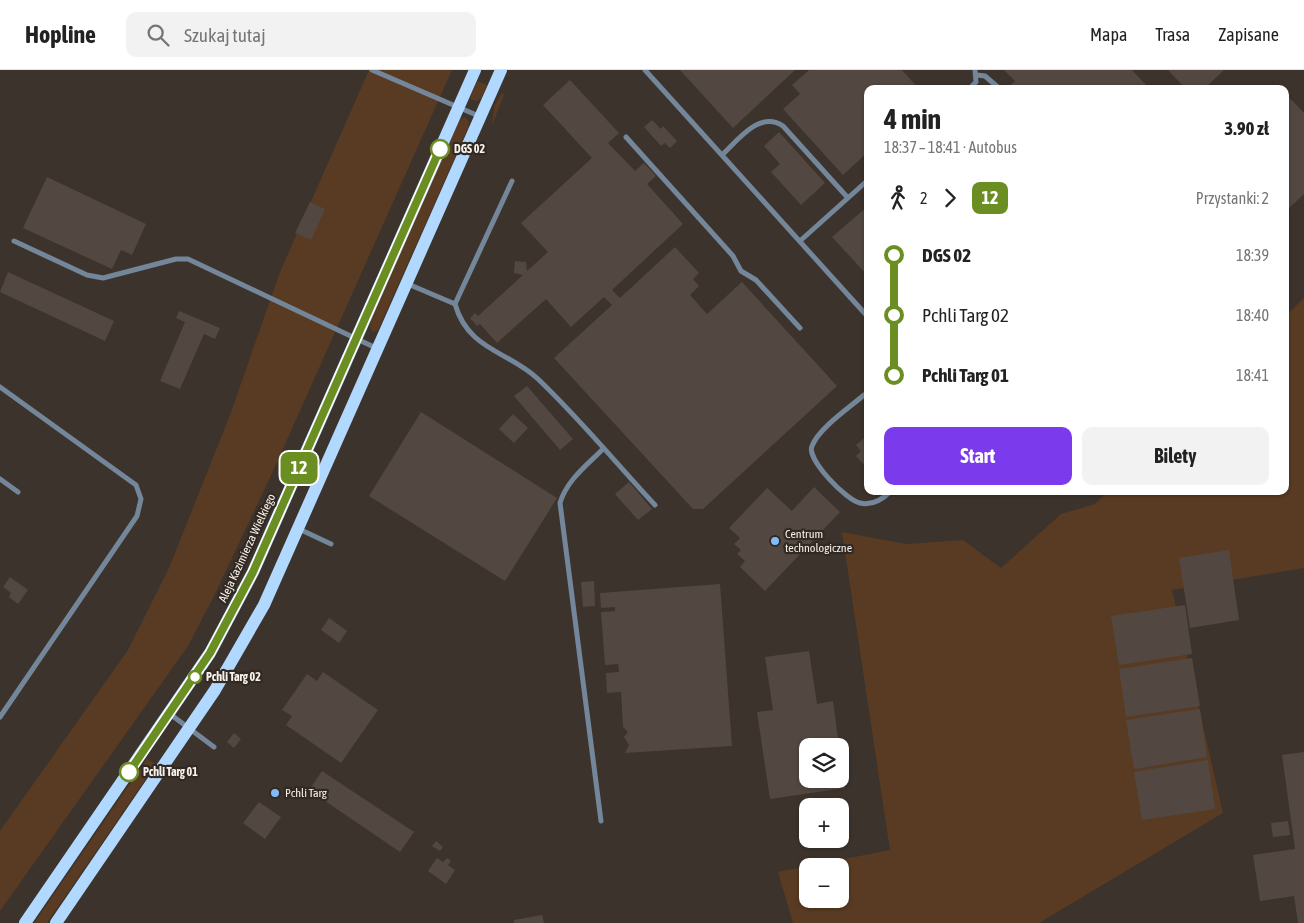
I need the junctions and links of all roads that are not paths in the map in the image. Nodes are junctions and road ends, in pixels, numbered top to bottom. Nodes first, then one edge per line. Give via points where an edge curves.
1 (372, 70) edge
2 (475, 70) edge
3 (502, 70) edge
4 (645, 70) edge
5 (976, 72) edge
6 (973, 85) edge
7 (996, 85) edge
8 (458, 108) junction
9 (481, 117) junction
10 (626, 137) dead end
11 (722, 155) junction
12 (512, 181) dead end
13 (864, 184) edge
14 (848, 198) junction
15 (14, 241) dead end
16 (800, 242) junction
17 (408, 284) junction
18 (455, 304) junction
19 (864, 313) edge
20 (800, 328) dead end
21 (356, 339) junction
22 (379, 350) junction
23 (0, 387) edge
24 (864, 395) dead end
25 (603, 449) junction
26 (0, 480) edge
27 (18, 492) dead end
28 (886, 495) edge
29 (655, 505) dead end
30 (299, 529) junction
31 (331, 544) dead end
32 (170, 714) junction
33 (0, 717) edge
34 (190, 728) junction
35 (214, 747) dead end
36 (601, 821) dead end
37 (25, 923) edge
38 (56, 923) edge

1 - 8 lane
2 - 8 main road, Aleja Kazimierza Wielkiego
3 - 9 main road
4 - 11 lane
5 - 6 lane
5 - 7 lane
8 - 9 lane
8 - 21 main road, Aleja Kazimierza Wielkiego
9 - 17 main road
10 - 20 lane via 733,256 741,271 756,280
11 - 14 lane via 756,124 774,122 783,126
11 - 16 lane
12 - 18 lane
13 - 14 lane
14 - 16 lane
15 - 21 lane via 88,275 103,278 176,259 188,259
16 - 19 lane
17 - 18 lane
17 - 22 main road
18 - 25 lane via 464,325 478,341 536,378
21 - 22 lane
21 - 32 main road, Aleja Kazimierza Wielkiego via 253,572 210,653
22 - 30 main road
23 - 33 lane via 136,485 141,499 137,516
24 - 28 lane via 817,436 810,448 811,456 851,500 871,503
25 - 29 lane
25 - 36 lane via 572,479 560,503
26 - 27 lane
30 - 31 lane
30 - 34 main road via 239,652
32 - 34 lane
32 - 37 main road, Aleja Kazimierza Wielkiego
34 - 35 lane
34 - 38 main road

